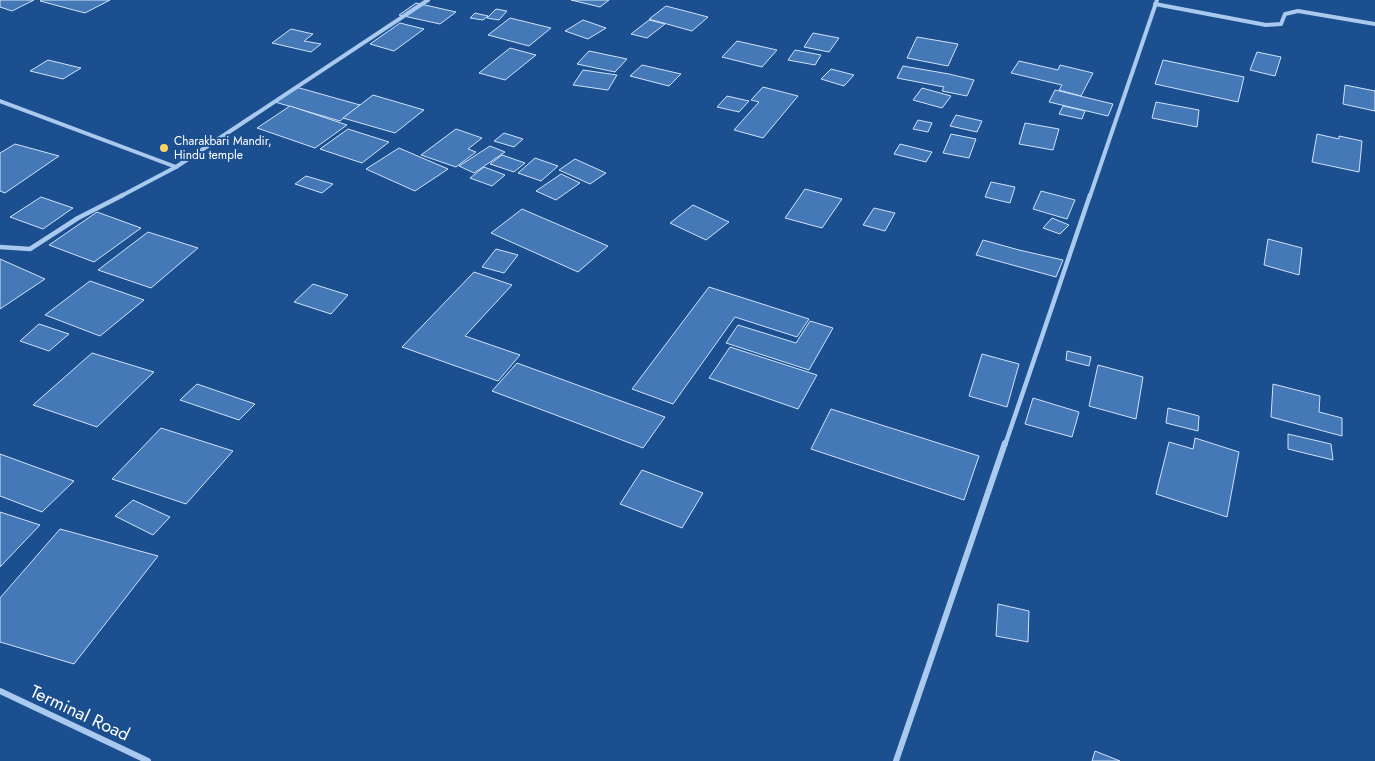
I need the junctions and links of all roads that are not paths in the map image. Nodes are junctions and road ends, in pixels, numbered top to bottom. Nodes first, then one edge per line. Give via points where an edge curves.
1 (428, 0) edge
2 (1156, 2) edge
3 (1375, 24) edge
4 (0, 101) edge
5 (176, 167) junction
6 (0, 247) edge
7 (0, 691) edge
8 (148, 761) edge
9 (896, 761) edge

1 - 5 street
2 - 3 street via 1266,25 1281,24 1286,14 1298,11
2 - 9 street
4 - 5 street
5 - 6 street via 78,218 30,249
7 - 8 street, Terminal Road

